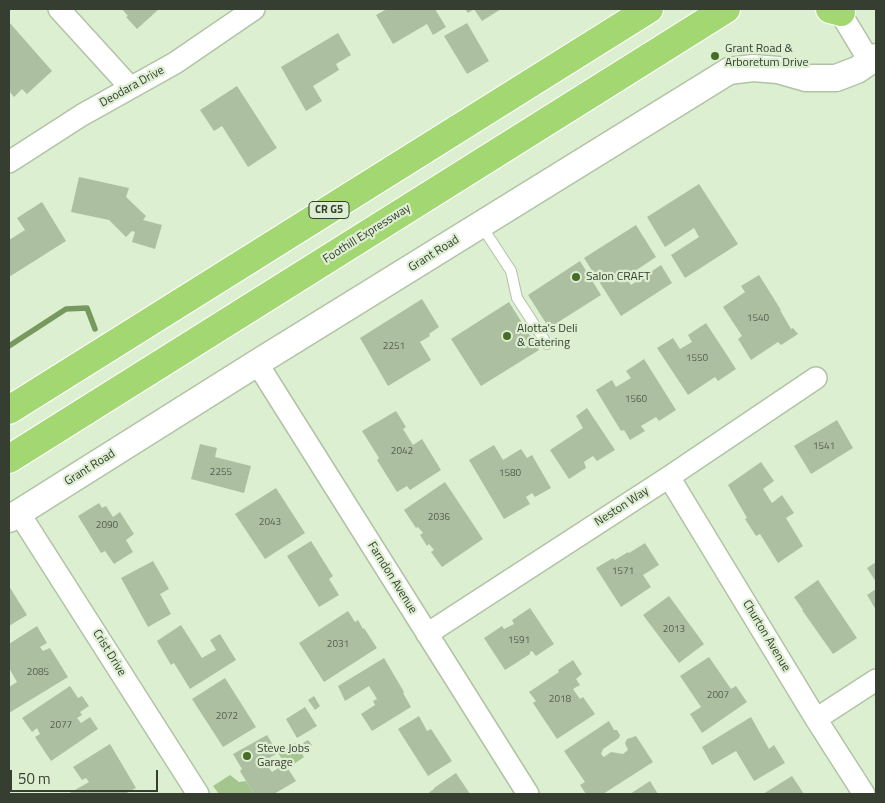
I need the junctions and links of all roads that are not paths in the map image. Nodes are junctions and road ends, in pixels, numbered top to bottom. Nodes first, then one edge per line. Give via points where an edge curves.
1 (59, 9) edge
2 (254, 9) edge
3 (649, 9) edge
4 (726, 9) edge
5 (837, 10) edge
6 (873, 60) edge
7 (130, 87) junction
8 (9, 162) edge
9 (481, 225) junction
10 (547, 344) dead end
11 (257, 363) junction
12 (816, 378) dead end
13 (9, 410) edge
14 (9, 459) edge
15 (669, 477) junction
16 (14, 516) edge
17 (427, 634) junction
18 (876, 680) edge
19 (816, 719) junction
20 (198, 794) edge
21 (528, 794) edge
22 (864, 794) edge

1 - 7 street
2 - 7 street, Deodara Drive via 175,63
3 - 13 highway, CR G5
4 - 14 highway, Foothill Expressway
5 - 6 street
6 - 9 street, Grant Road via 836,78 806,78 778,70 753,68 729,71
7 - 8 street, Deodara Drive
9 - 10 lane via 511,272 517,298
9 - 11 street, Grant Road
11 - 16 street, Grant Road
11 - 17 street, Farndon Avenue
12 - 15 street, Neston Way
15 - 17 street, Neston Way
15 - 19 street, Churton Avenue
16 - 20 street, Crist Drive
17 - 21 street, Farndon Avenue
18 - 19 street
19 - 22 street, Churton Avenue

